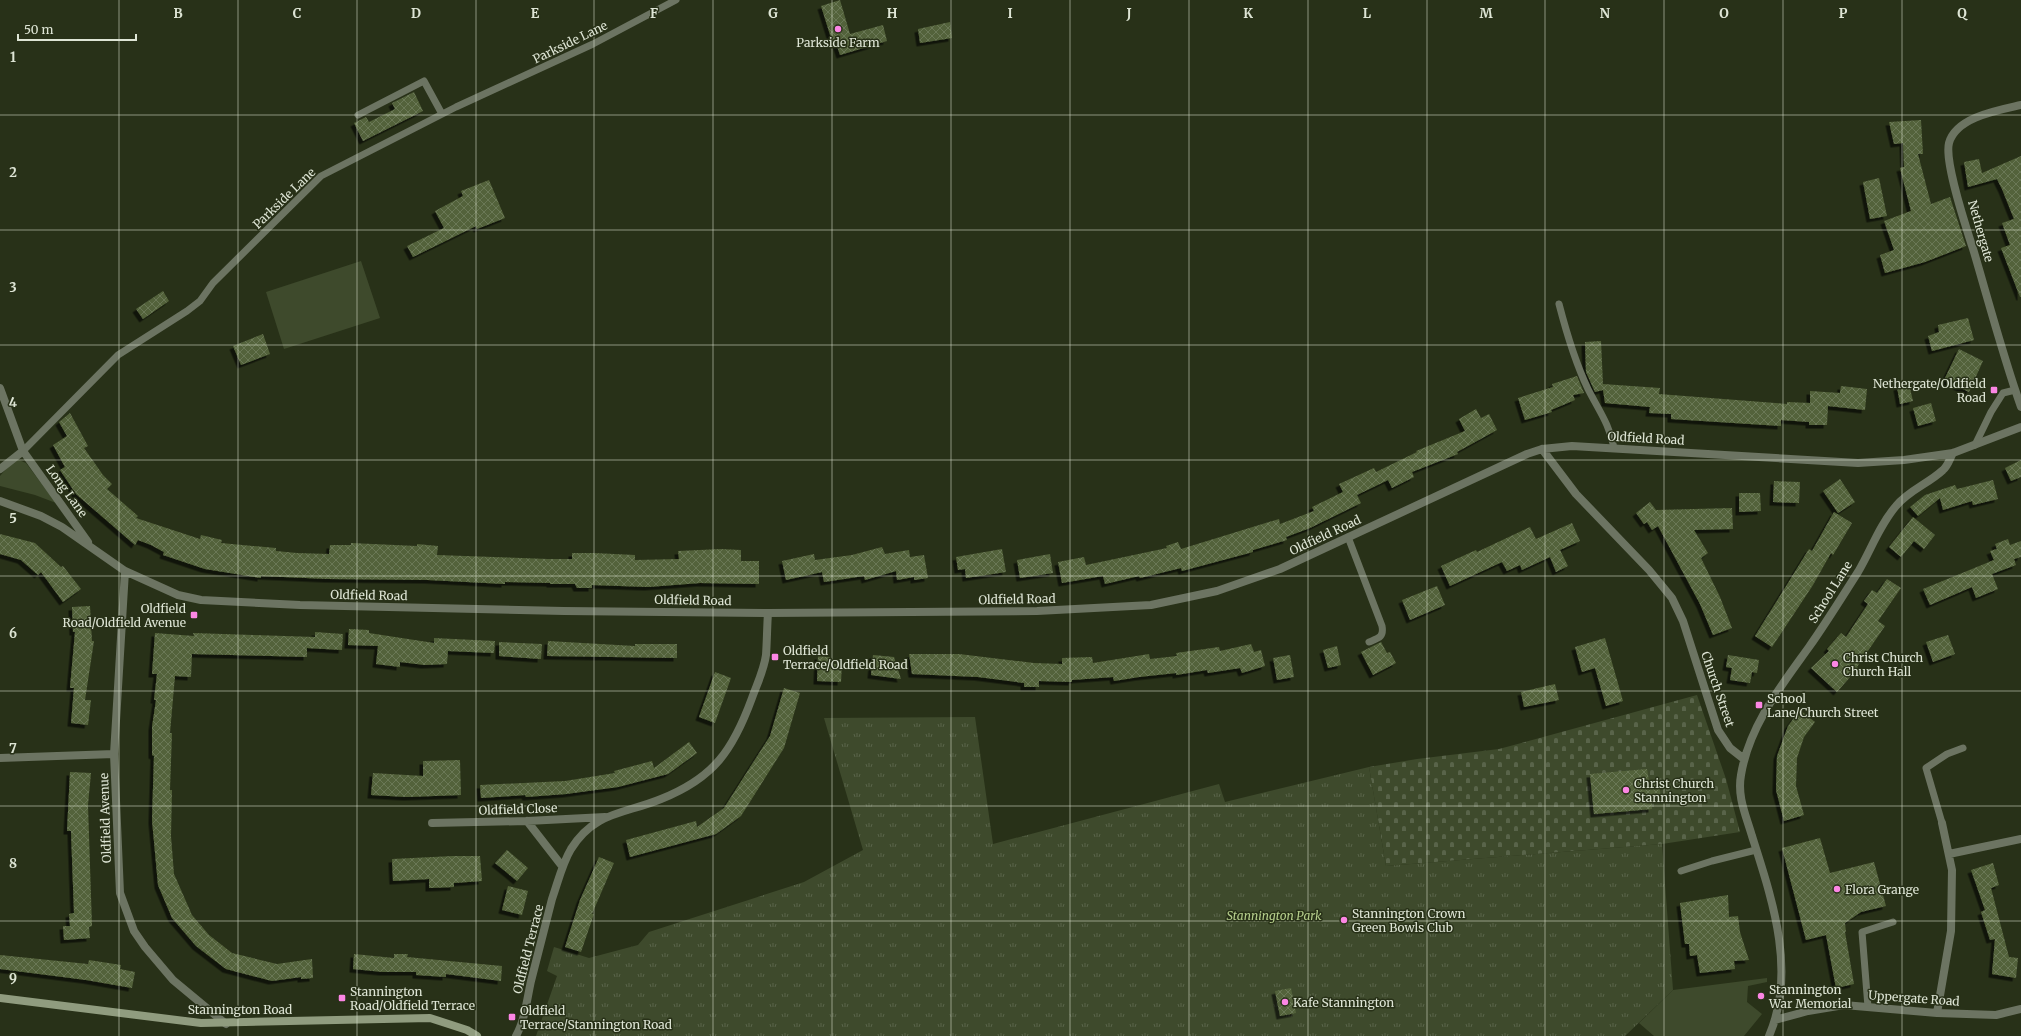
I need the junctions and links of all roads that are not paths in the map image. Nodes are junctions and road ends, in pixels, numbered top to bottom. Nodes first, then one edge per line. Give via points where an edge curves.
1 (676, 0) edge
2 (2021, 105) edge
3 (442, 114) junction
4 (358, 115) dead end
5 (1559, 304) dead end
6 (0, 388) edge
7 (2015, 390) junction
8 (2021, 406) edge
9 (2021, 427) edge
10 (1974, 445) junction
11 (1614, 448) junction
12 (1542, 449) junction
13 (24, 451) junction
14 (1953, 453) junction
15 (0, 469) edge
16 (0, 501) edge
17 (1348, 537) junction
18 (91, 546) junction
19 (125, 571) junction
20 (768, 613) junction
21 (1369, 642) dead end
22 (1963, 748) dead end
23 (114, 754) junction
24 (0, 758) edge
25 (1744, 759) junction
26 (606, 817) junction
27 (527, 821) junction
28 (432, 823) dead end
29 (1942, 823) joint
30 (2021, 839) edge
31 (1756, 850) junction
32 (1949, 854) junction
33 (562, 866) junction
34 (1681, 871) dead end
35 (1893, 922) dead end
36 (0, 998) edge
37 (1868, 1006) junction
38 (2021, 1008) edge
39 (1938, 1013) junction
40 (1775, 1020) junction
41 (226, 1024) junction
42 (477, 1036) edge
43 (516, 1036) edge
44 (1769, 1036) edge

1 - 3 lane, Parkside Lane via 592,44
2 - 7 street, Nethergate via 1977,117 1961,126 1949,142 1948,158
3 - 4 lane via 424,80
3 - 13 lane, Parkside Lane via 321,176 213,283 200,301 118,355
5 - 11 lane via 1565,328 1584,377 1612,432
6 - 13 street, Long Lane
7 - 8 street, Nethergate
7 - 10 lane via 2004,393
9 - 10 street, Oldfield Road
10 - 14 street, Oldfield Road
11 - 12 street, Oldfield Road via 1572,446
11 - 14 street, Oldfield Road via 1858,463
12 - 17 street, Oldfield Road via 1526,454
12 - 25 street, Church Street via 1576,494 1649,570 1672,598 1683,621 1718,730 1730,748
13 - 15 street
13 - 18 street, Long Lane
14 - 25 street, School Lane via 1944,470 1915,488 1896,505 1858,571 1767,708
16 - 18 street, Oldfield Road via 41,516
17 - 20 street, Oldfield Road via 1280,569 1217,591 1151,605 1037,611
17 - 21 lane via 1382,626 1381,638
18 - 19 street, Oldfield Road
19 - 20 street, Oldfield Road via 178,595 201,600 417,608
19 - 23 street, Oldfield Avenue
20 - 26 street, Oldfield Terrace via 766,655 756,688 734,741 715,767 690,785 661,800
22 - 29 lane via 1947,754 1926,768
23 - 24 street
23 - 41 street, Oldfield Avenue via 120,893 126,912 142,942 168,975
25 - 31 street via 1739,790
26 - 27 street, Oldfield Close
26 - 33 street, Oldfield Terrace via 588,829 572,848
27 - 28 street, Oldfield Close
27 - 33 street
29 - 32 street
30 - 32 street
31 - 34 lane
31 - 40 street via 1771,896 1779,945 1780,999
32 - 39 street via 1952,870 1951,930
33 - 43 street, Oldfield Terrace via 520,1030
35 - 37 lane via 1862,932
36 - 41 main road, Stannington Road
37 - 39 street, Uppergate Road
37 - 40 street, Uppergate Road via 1844,1005
38 - 39 street, Uppergate Road via 1996,1015
40 - 44 street
41 - 42 main road, Stannington Road via 430,1018 467,1030

